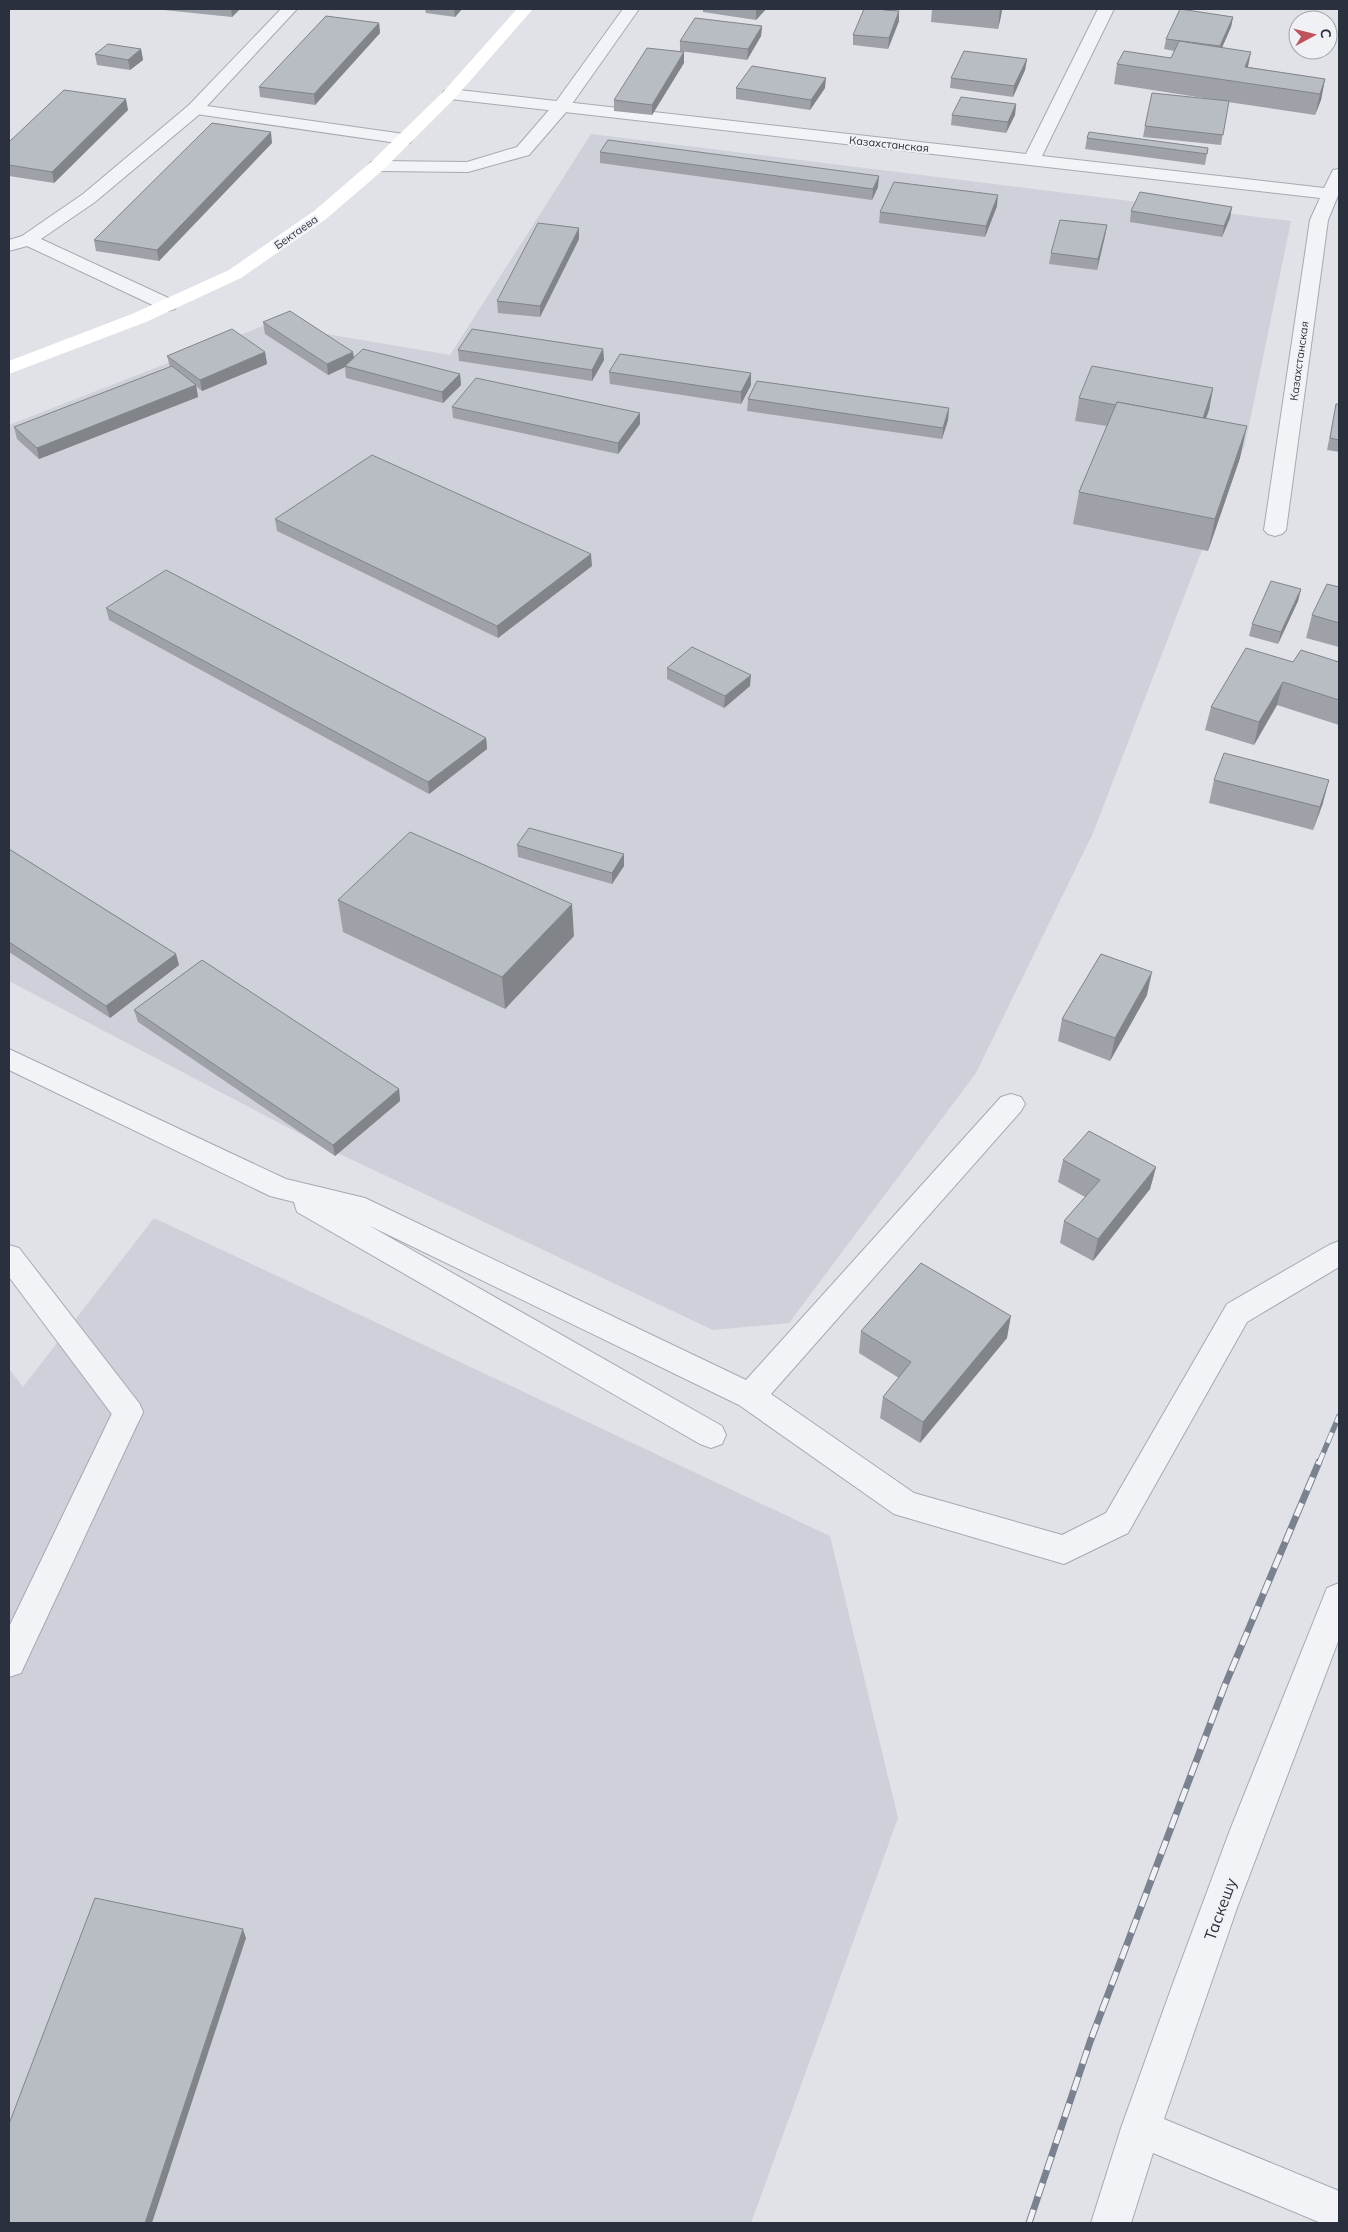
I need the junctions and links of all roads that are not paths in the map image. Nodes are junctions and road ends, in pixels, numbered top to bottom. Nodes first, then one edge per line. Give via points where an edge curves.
1 (289, 9) edge
2 (525, 9) edge
3 (631, 9) edge
4 (1106, 9) edge
5 (450, 94) junction
6 (561, 107) junction
7 (195, 109) junction
8 (404, 139) junction
9 (1032, 160) junction
10 (376, 166) junction
11 (1336, 182) edge
12 (28, 240) junction
13 (9, 246) edge
14 (168, 305) junction
15 (9, 368) edge
16 (1275, 530) dead end
17 (9, 1059) edge
18 (1011, 1104) dead end
19 (280, 1188) junction
20 (1339, 1253) edge
21 (9, 1256) edge
22 (750, 1396) junction
23 (711, 1435) dead end
24 (1339, 1598) edge
25 (9, 1662) edge
26 (1140, 2128) junction
27 (1339, 2211) edge
28 (1111, 2223) edge

1 - 7 street
2 - 5 street, Бектаева
3 - 6 street
4 - 9 street
5 - 6 street, Казахстанская
5 - 8 street, Бектаева
6 - 9 street, Казахстанская
6 - 10 street via 523,151 468,167
7 - 8 street
7 - 12 street via 89,198
8 - 10 street, Бектаева
9 - 11 street, Казахстанская
10 - 14 street, Бектаева via 320,215 235,274
11 - 16 street, Казахстанская via 1319,220
12 - 13 street
12 - 14 street
14 - 15 street, Бектаева
17 - 19 street
18 - 22 street
19 - 22 street via 355,1206
19 - 23 street
20 - 22 street via 1237,1314 1117,1523 1064,1550 905,1504
21 - 25 street via 128,1412
24 - 26 street, Таскешу via 1262,1790
26 - 27 street
26 - 28 street, Таскешу

